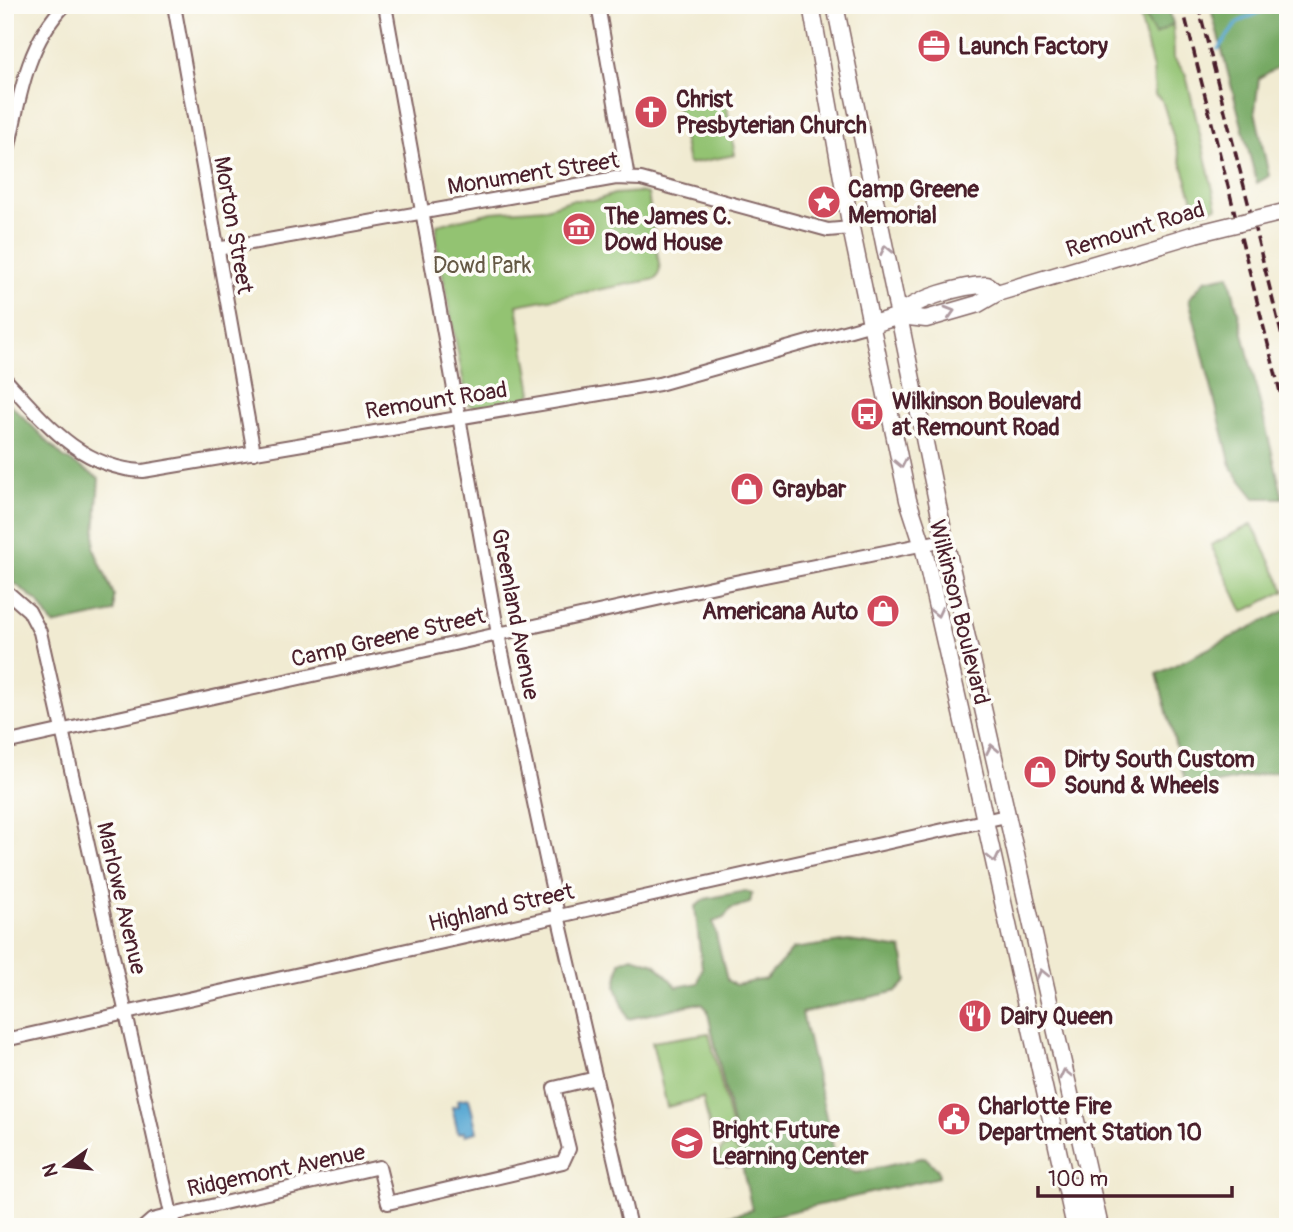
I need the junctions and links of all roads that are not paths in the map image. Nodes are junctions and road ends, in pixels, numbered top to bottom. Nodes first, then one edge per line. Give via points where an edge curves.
1 (65, 5) edge
2 (174, 5) edge
3 (385, 5) edge
4 (598, 5) edge
5 (811, 5) edge
6 (835, 5) edge
7 (5, 164) edge
8 (628, 178) junction
9 (1288, 211) edge
10 (421, 212) junction
11 (851, 228) junction
12 (217, 249) junction
13 (900, 316) junction
14 (872, 324) junction
15 (5, 379) edge
16 (458, 420) junction
17 (254, 453) junction
18 (945, 540) junction
19 (923, 546) junction
20 (5, 590) edge
21 (498, 634) junction
22 (62, 731) junction
23 (5, 743) edge
24 (1006, 816) junction
25 (985, 821) junction
26 (558, 915) junction
27 (126, 1012) junction
28 (5, 1040) edge
29 (596, 1078) junction
30 (1052, 1125) junction
31 (173, 1221) edge
32 (144, 1227) edge
33 (630, 1227) edge
34 (1075, 1227) edge
35 (1087, 1227) edge
36 (1100, 1227) edge

1 - 7 street via 45,27 32,53
2 - 12 street, Morton Street
3 - 10 street, Greenland Avenue
4 - 8 street
5 - 11 main road, Wilkinson Boulevard
13 -> 6 main road, Wilkinson Boulevard
8 - 10 street, Monument Street
8 - 11 street, Monument Street via 828,230
9 - 13 main road, Remount Road, bridge via 997,293 978,304 926,319
10 - 12 street, Monument Street
10 - 16 street, Greenland Avenue
11 - 14 main road, Wilkinson Boulevard
12 - 17 street, Morton Street
13 - 14 main road, Remount Road
13 - 18 main road, Wilkinson Boulevard
14 - 16 street, Remount Road via 659,384
14 -> 19 main road, Wilkinson Boulevard via 908,500
15 - 17 street, Remount Road via 72,447 111,466 164,469
16 - 17 street, Remount Road
16 - 21 street, Greenland Avenue
18 - 19 street, Camp Greene Street
24 -> 18 main road, Wilkinson Boulevard
19 - 21 street, Camp Greene Street
19 -> 25 main road, Wilkinson Boulevard
20 - 22 street, Marlowe Avenue via 29,611 37,625
21 - 22 street, Camp Greene Street
21 - 26 street, Greenland Avenue
22 - 23 street, Camp Greene Street
22 - 27 street, Marlowe Avenue
24 - 25 street, Highland Street
36 -> 24 main road, Wilkinson Boulevard
25 - 26 street, Highland Street
25 -> 30 main road, Wilkinson Boulevard
26 - 27 street, Highland Street
26 - 29 street, Greenland Avenue
27 - 28 street, Highland Street
27 - 31 street, Marlowe Avenue
29 - 31 street, Ridgemont Avenue via 554,1088 569,1149 563,1162 388,1203 379,1167
29 - 33 street, Greenland Avenue
30 - 34 main road, Wilkinson Boulevard
30 - 35 main road
31 - 32 street, Ridgemont Avenue via 152,1220

